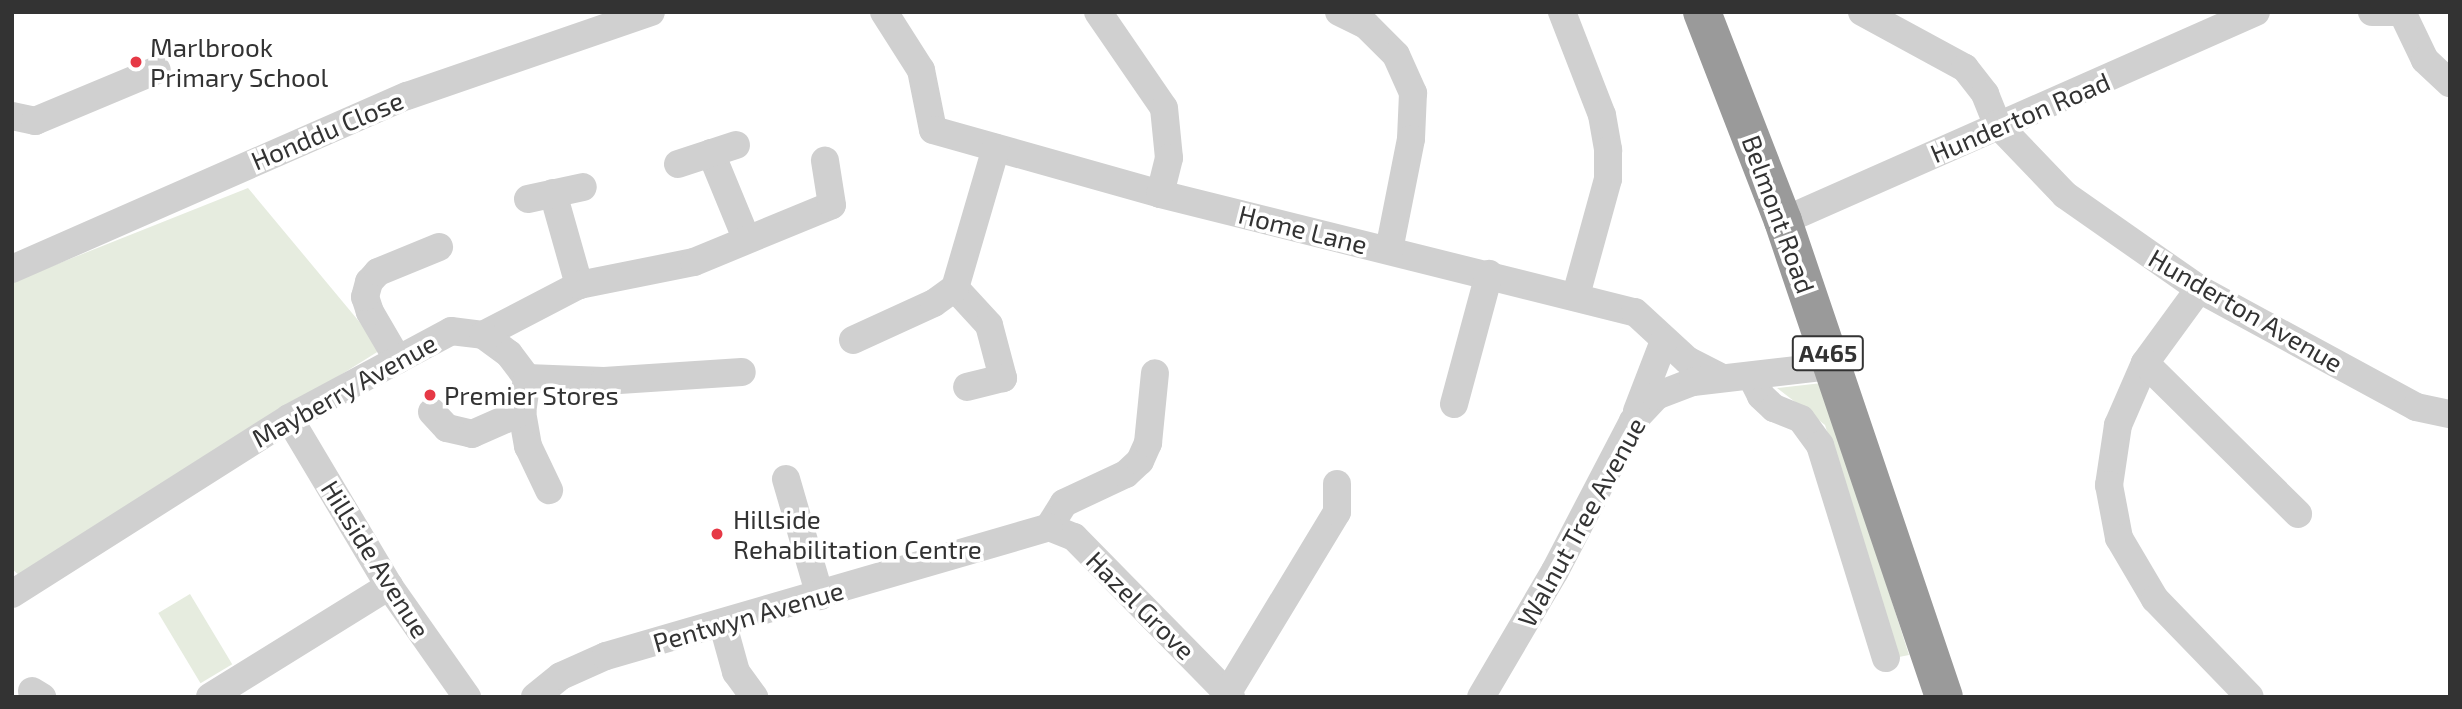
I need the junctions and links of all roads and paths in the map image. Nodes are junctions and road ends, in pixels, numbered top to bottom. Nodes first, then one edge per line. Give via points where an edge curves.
1 (650, 12) edge
2 (884, 12) edge
3 (1098, 12) edge
4 (1339, 12) edge
5 (1562, 12) edge
6 (1702, 12) edge
7 (1862, 12) edge
8 (2256, 12) edge
9 (2372, 12) edge
10 (2395, 12) edge
11 (2402, 12) edge
12 (157, 69) dead end
13 (2450, 83) edge
14 (12, 116) edge
15 (1997, 124) junction
16 (996, 148) junction
17 (825, 161) dead end
18 (678, 164) dead end
19 (583, 187) dead end
20 (1160, 194) junction
21 (1783, 221) junction
22 (746, 238) junction
23 (439, 247) dead end
24 (1390, 250) junction
25 (12, 268) edge
26 (1489, 275) junction
27 (579, 285) junction
28 (954, 288) junction
29 (2199, 289) junction
30 (1576, 295) junction
31 (483, 335) junction
32 (852, 340) dead end
33 (1664, 341) junction
34 (398, 360) junction
35 (2145, 363) junction
36 (1832, 366) junction
37 (742, 372) dead end
38 (1155, 373) dead end
39 (1751, 376) junction
40 (527, 378) junction
41 (1722, 378) junction
42 (967, 387) dead end
43 (1454, 404) dead end
44 (432, 412) dead end
45 (522, 412) junction
46 (2450, 414) edge
47 (289, 418) junction
48 (1633, 421) junction
49 (786, 479) dead end
50 (1337, 484) dead end
51 (549, 490) dead end
52 (2298, 514) dead end
53 (1049, 527) junction
54 (388, 586) junction
55 (12, 594) edge
56 (820, 596) junction
57 (723, 625) junction
58 (1886, 658) dead end
59 (1228, 695) edge
60 (466, 696) edge
61 (210, 697) edge
62 (535, 697) edge
63 (754, 697) edge
64 (1481, 697) edge
65 (1944, 697) edge
66 (2250, 697) edge

1 - 25 street, Honddu Close via 407,96
2 - 16 street, Home Lane via 921,70 933,130
3 - 20 street via 1164,108 1169,158
4 - 24 street via 1366,25 1396,55 1413,93 1411,139
5 - 30 street via 1602,115 1608,150 1608,179
6 - 21 highway, Belmont Road / A465
7 - 15 street via 1965,68 1985,94
8 - 15 street, Hunderton Road
9 - 10 street
11 - 13 street via 2425,60
12 - 14 street via 35,121
15 - 21 street, Hunderton Road
15 - 29 street, Hunderton Avenue via 2065,195
16 - 20 street, Home Lane
16 - 28 street
17 - 22 street via 832,205
18 - 22 street via 724,149
19 - 27 street via 541,196
20 - 24 street, Home Lane
21 - 36 highway, Belmont Road / A465
22 - 27 street via 694,262
23 - 34 street via 377,272 369,282 365,297 370,312
24 - 26 street, Home Lane
26 - 30 street, Home Lane
26 - 43 street
27 - 31 street
28 - 32 street via 934,303
28 - 42 street via 989,325 1003,378
29 - 35 street
29 - 46 street, Hunderton Avenue via 2416,407
30 - 33 street, Home Lane via 1636,312 1651,322
31 - 34 street, Mayberry Avenue via 451,331
31 - 40 street via 509,355
33 - 41 street, Home Lane via 1687,360
33 - 48 street
34 - 47 street, Mayberry Avenue
35 - 52 street
35 - 66 street via 2118,425 2109,485 2119,538 2155,599
36 - 39 street, Walnut Tree Avenue
36 - 65 highway, Belmont Road / A465
37 - 40 street via 604,381
38 - 53 street via 1148,443 1140,461 1126,474 1064,503
39 - 41 street, Walnut Tree Avenue
39 - 58 street via 1761,396 1774,408 1801,419 1821,445
40 - 45 street
41 - 48 street, Walnut Tree Avenue via 1693,382 1656,396
44 - 45 street via 447,428 472,434
45 - 51 street via 528,446
47 - 54 street, Hillside Avenue
47 - 55 street, Mayberry Avenue
48 - 64 street, Walnut Tree Avenue via 1555,571
49 - 56 street
50 - 59 street, Hazel Grove via 1338,512
53 - 56 street, Pentwyn Avenue
53 - 59 street, Hazel Grove via 1074,537
54 - 60 street, Hillside Avenue
54 - 61 street
56 - 57 street, Pentwyn Avenue
57 - 62 street, Pentwyn Avenue via 595,660 561,676
57 - 63 street via 736,672

